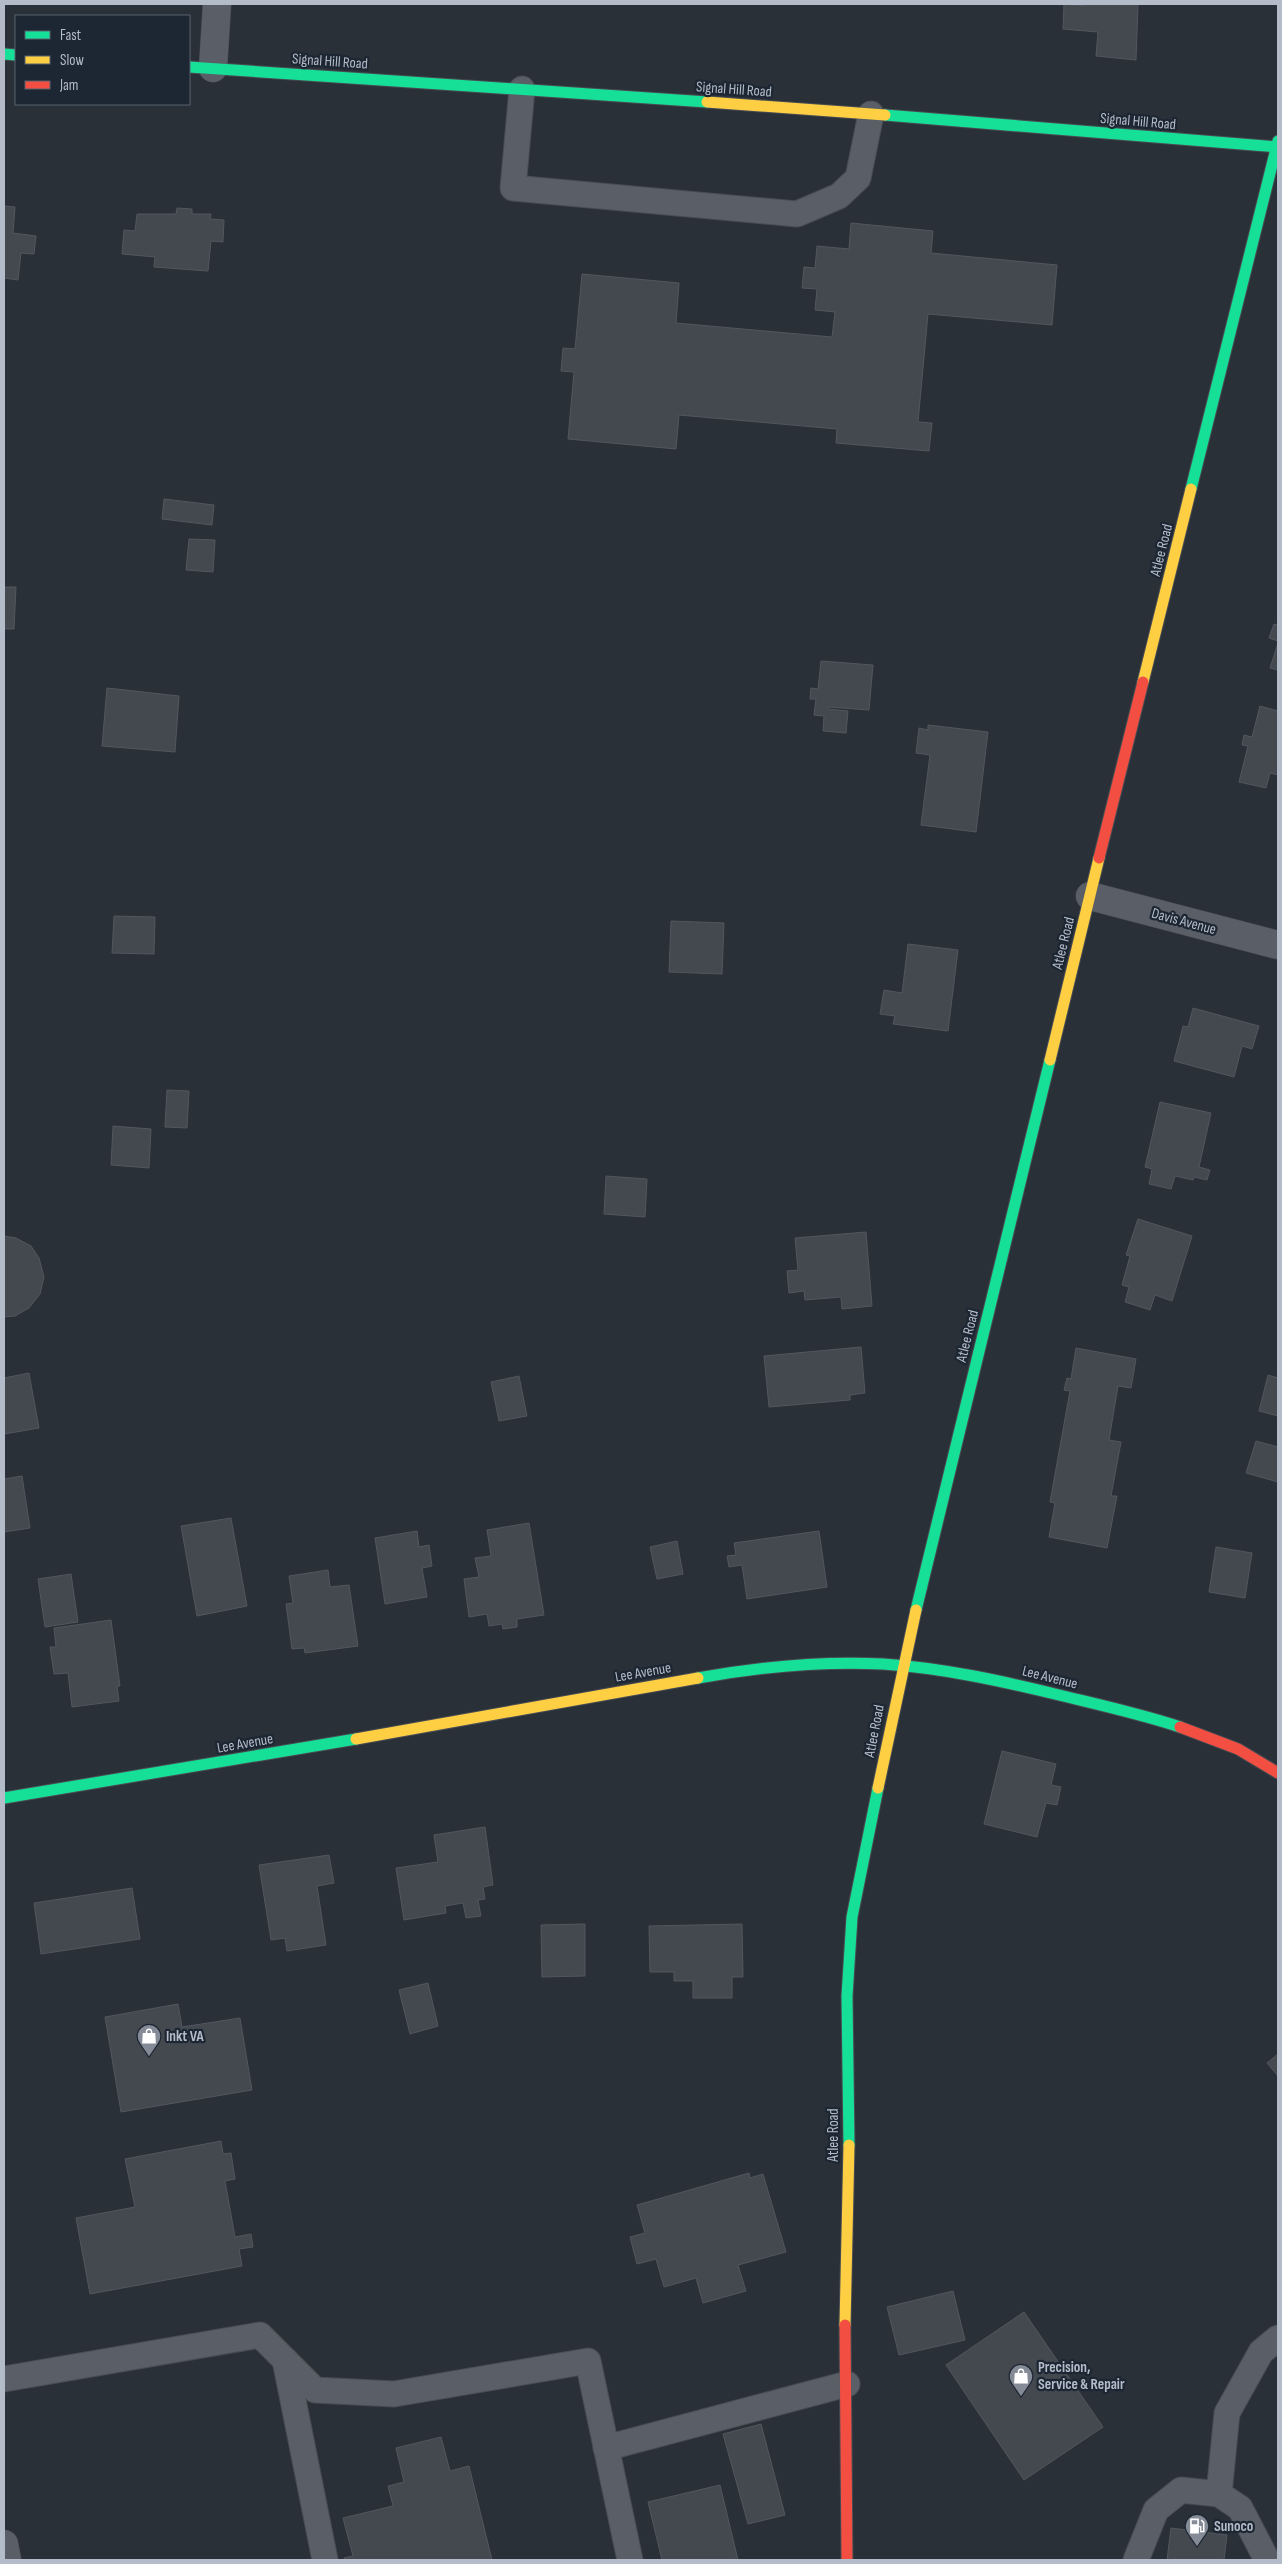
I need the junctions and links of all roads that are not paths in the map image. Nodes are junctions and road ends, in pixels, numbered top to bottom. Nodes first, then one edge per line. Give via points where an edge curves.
1 (217, 4) edge
2 (201, 67) edge
3 (522, 89) junction
4 (871, 114) junction
5 (1278, 144) edge
6 (1090, 896) junction
7 (1278, 945) edge
8 (902, 1666) junction
9 (1278, 1773) edge
10 (4, 1798) edge
11 (1278, 2338) edge
12 (285, 2360) junction
13 (4, 2379) edge
14 (847, 2384) junction
15 (606, 2448) junction
16 (1219, 2494) junction
17 (4, 2544) edge
18 (7, 2560) edge
19 (325, 2560) edge
20 (630, 2560) edge
21 (847, 2560) edge
22 (1136, 2560) edge
23 (1267, 2560) edge

1 - 2 street
2 - 3 main road, Signal Hill Road
3 - 4 main road, Signal Hill Road
3 - 4 lane via 513,188 797,214 839,196 858,178
4 - 5 main road, Signal Hill Road
5 - 6 main road, Atlee Road
6 - 7 street, Davis Avenue
6 - 8 main road, Atlee Road
8 - 9 main road, Lee Avenue via 997,1680 1148,1717 1223,1741
8 - 10 main road, Lee Avenue via 840,1664 752,1668 193,1768
8 - 14 main road, Atlee Road via 852,1916 847,1996
11 - 16 lane via 1261,2352 1227,2413
12 - 13 lane via 260,2335
12 - 15 lane via 315,2390 394,2394 588,2361
12 - 19 lane
14 - 15 lane
14 - 21 main road, Atlee Road
15 - 20 lane
16 - 22 lane via 1181,2490 1156,2510
16 - 23 lane via 1240,2508
17 - 18 street

